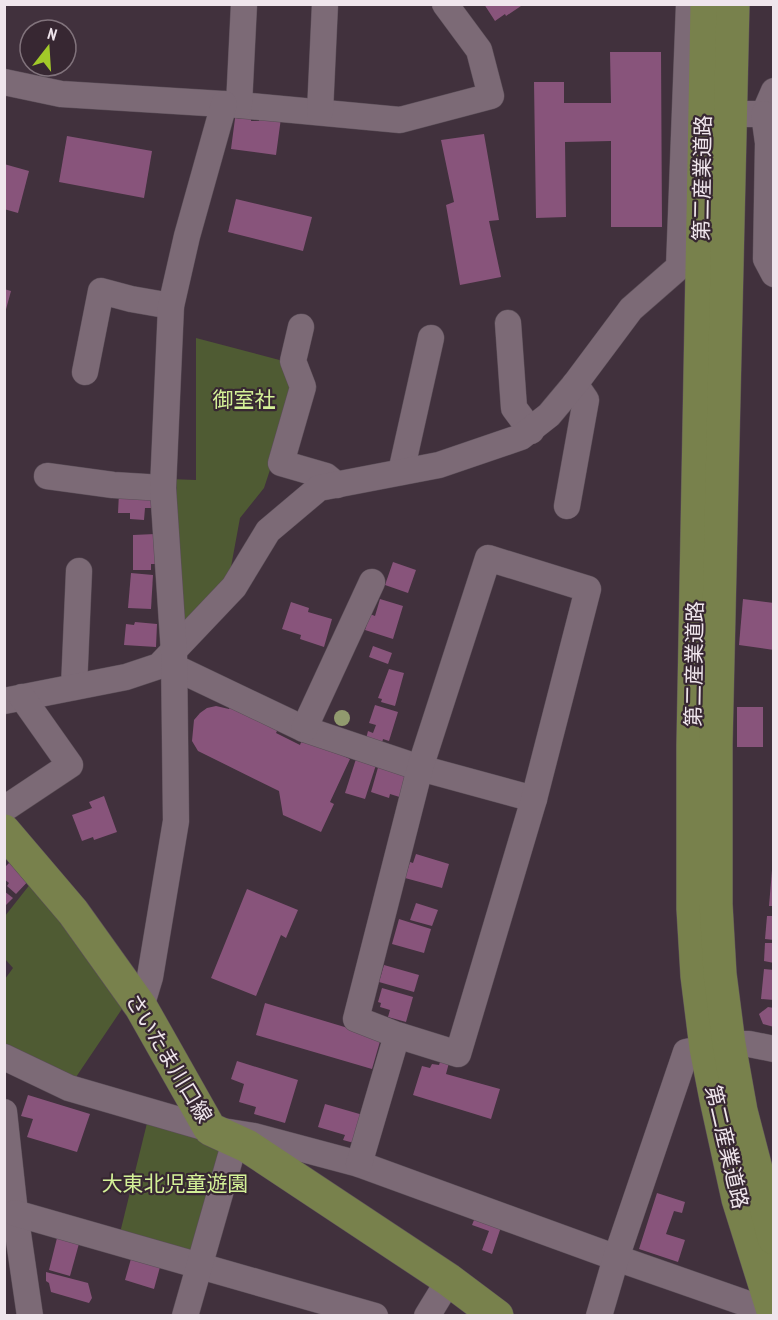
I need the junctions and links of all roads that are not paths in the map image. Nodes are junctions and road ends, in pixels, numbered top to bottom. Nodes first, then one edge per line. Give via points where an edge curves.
1 (244, 4) edge
2 (325, 4) edge
3 (445, 4) edge
4 (689, 4) edge
5 (707, 4) edge
6 (733, 4) edge
7 (4, 82) edge
8 (232, 104) junction
9 (320, 112) junction
10 (730, 115) junction
11 (769, 118) edge
12 (771, 233) edge
13 (774, 274) edge
14 (171, 306) junction
15 (508, 323) dead end
16 (301, 327) dead end
17 (431, 338) dead end
18 (85, 372) dead end
19 (575, 384) junction
20 (531, 431) junction
21 (401, 472) junction
22 (47, 476) dead end
23 (336, 485) junction
24 (163, 488) junction
25 (567, 506) dead end
26 (79, 571) dead end
27 (372, 582) dead end
28 (174, 660) junction
29 (74, 687) junction
30 (13, 699) edge
31 (304, 729) junction
32 (420, 768) junction
33 (534, 799) junction
34 (6, 832) edge
35 (141, 1007) junction
36 (397, 1035) junction
37 (717, 1046) junction
38 (774, 1049) edge
39 (4, 1057) edge
40 (5, 1117) edge
41 (222, 1135) junction
42 (359, 1164) junction
43 (15, 1213) junction
44 (774, 1238) edge
45 (616, 1258) junction
46 (200, 1265) junction
47 (449, 1280) junction
48 (773, 1313) edge
49 (30, 1316) edge
50 (185, 1316) edge
51 (375, 1316) edge
52 (427, 1316) edge
53 (497, 1316) edge
54 (599, 1316) edge

1 - 8 street
2 - 9 street
3 - 9 street via 479,50 491,96 400,120
4 - 19 street via 679,267 631,309
5 - 37 main road, 第二産業道路 via 692,842 697,976
6 - 10 main road, 第二産業道路
7 - 8 street via 61,94
8 - 9 street
8 - 14 street via 187,236
10 - 11 street
10 - 37 main road, 第二産業道路 via 715,843 720,974
11 - 12 street
12 - 13 street via 766,260
14 - 18 street via 101,291
14 - 24 street
15 - 20 street via 514,408
16 - 23 street via 293,361 303,387 281,463 326,476
17 - 21 street
19 - 20 street
19 - 25 street via 586,400
20 - 21 street via 439,465
21 - 23 street
22 - 24 street
23 - 28 street via 319,488 268,531 234,587
24 - 28 street
26 - 29 street
27 - 31 street
28 - 29 street via 126,678
28 - 31 street
28 - 35 street via 176,821 150,977
29 - 30 street
30 - 34 street via 70,765
31 - 32 street
32 - 33 street
32 - 33 street via 489,558 588,590
32 - 36 street via 356,1019
33 - 36 street via 458,1054
34 - 35 main road, さいたま川口線 via 73,912
35 - 41 main road, さいたま川口線
36 - 42 street
37 - 38 street via 749,1044
37 - 44 main road, 第二産業道路 via 741,1111
37 - 45 street via 686,1052
37 - 48 main road, 第二産業道路 via 738,1198
39 - 41 street via 69,1088
40 - 43 street
41 - 42 street via 254,1136
41 - 46 street
41 - 47 main road, さいたま川口線 via 247,1146
42 - 45 street
43 - 46 street
43 - 49 street
45 - 48 street
45 - 54 street
46 - 50 street
46 - 51 street
47 - 52 street
47 - 53 main road, さいたま川口線

